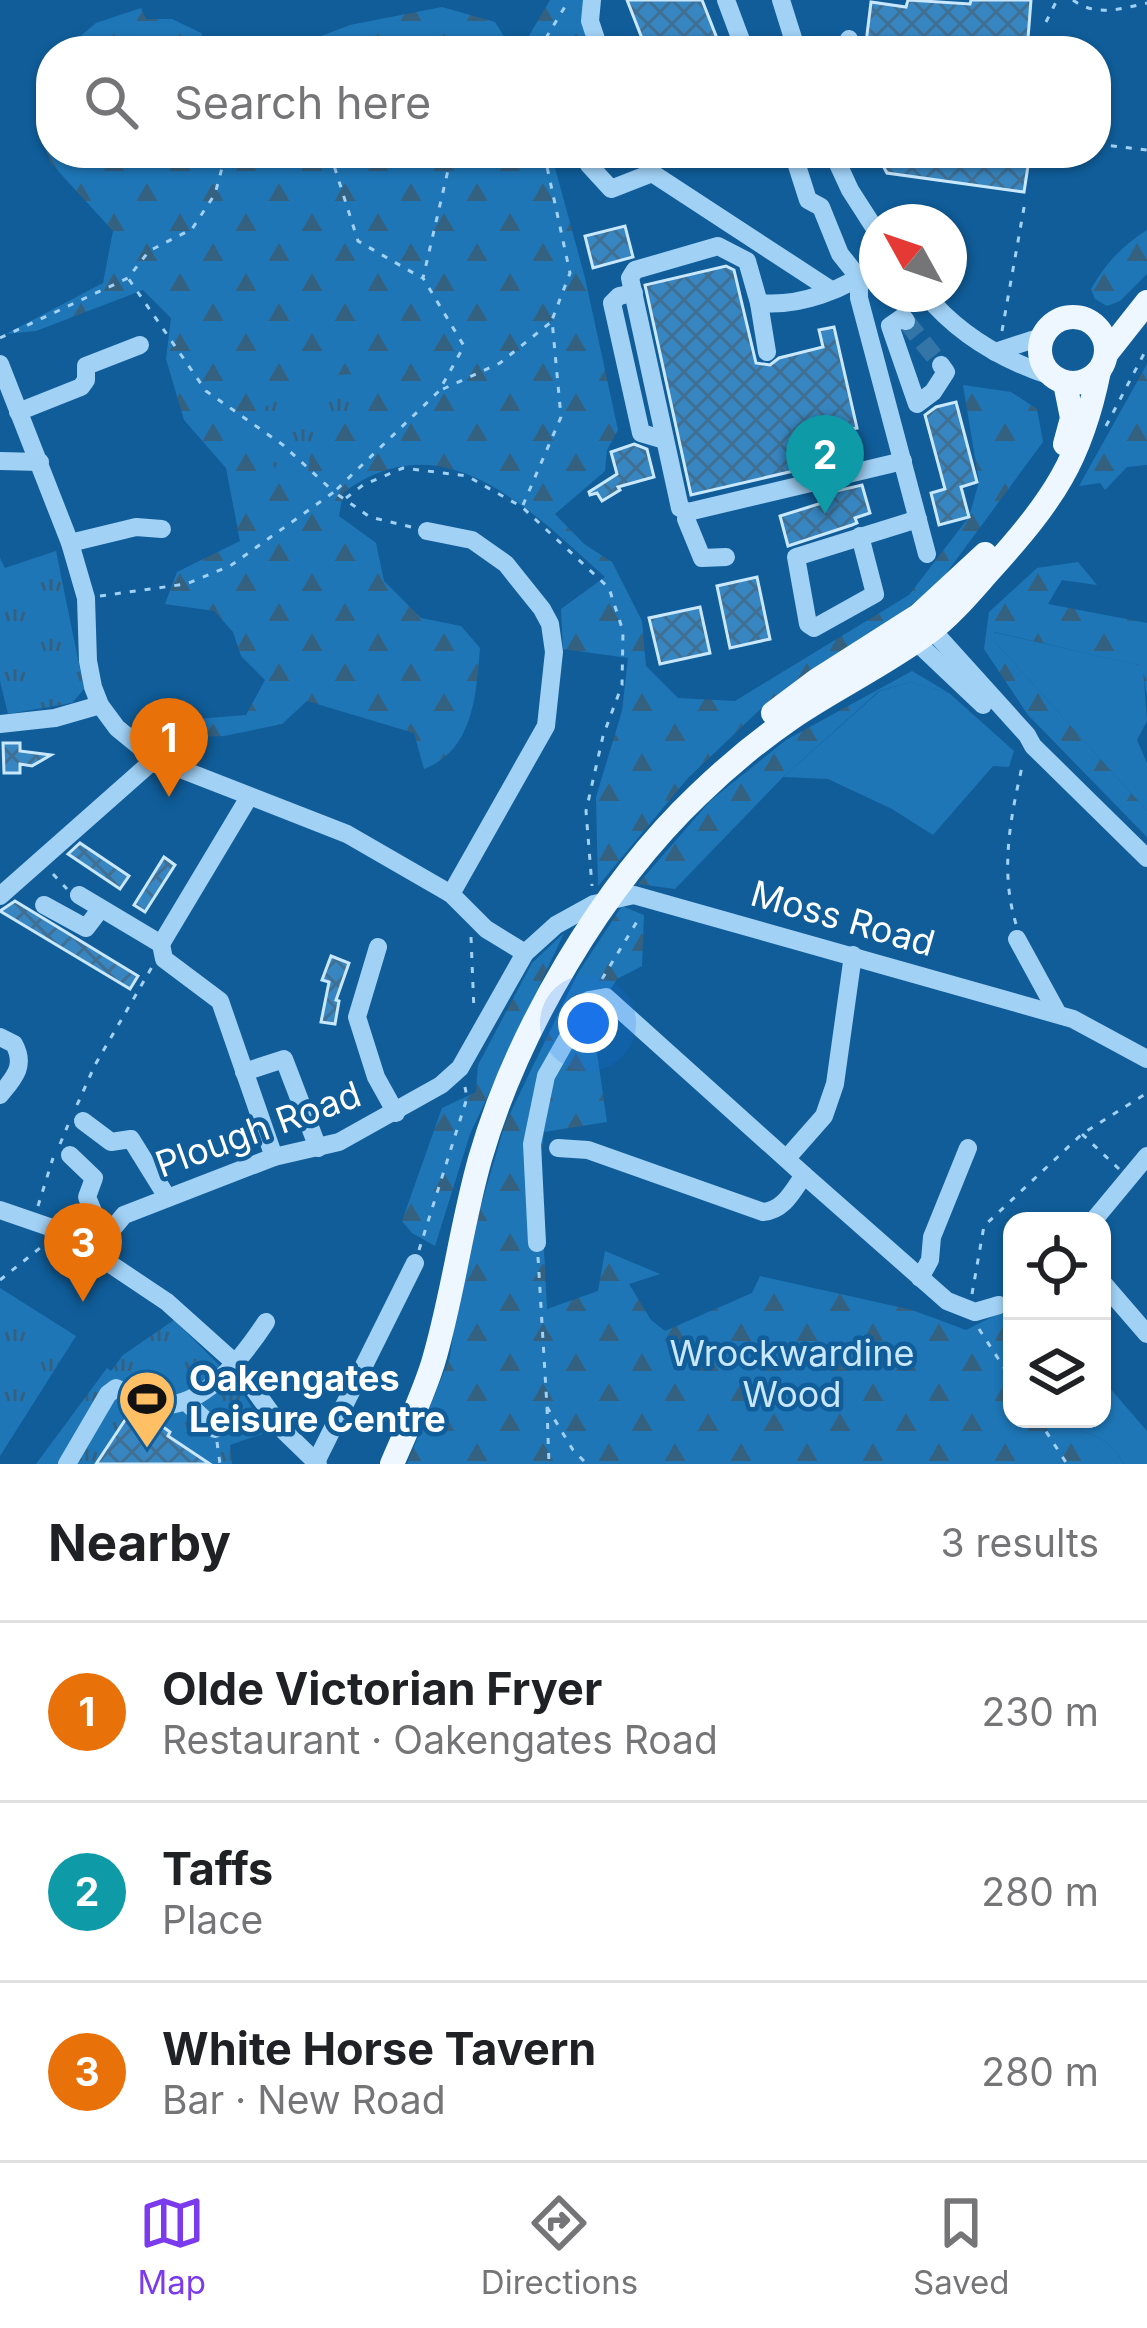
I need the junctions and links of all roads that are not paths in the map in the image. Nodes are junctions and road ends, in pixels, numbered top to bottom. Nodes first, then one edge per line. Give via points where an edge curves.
1 (592, 0) edge
2 (726, 0) edge
3 (781, 0) edge
4 (595, 36) edge
5 (739, 36) edge
6 (792, 36) edge
7 (592, 168) edge
8 (650, 168) edge
9 (798, 168) edge
10 (841, 168) edge
11 (652, 173) junction
12 (861, 204) edge
13 (859, 273) edge
14 (859, 284) edge
15 (831, 290) junction
16 (759, 302) junction
17 (1143, 308) edge
18 (864, 312) edge
19 (943, 312) edge
20 (906, 321) dead end
21 (1096, 326) junction
22 (1041, 337) junction
23 (140, 345) dead end
24 (767, 352) dead end
25 (995, 352) junction
26 (1102, 362) junction
27 (0, 364) edge
28 (941, 365) dead end
29 (1058, 380) junction
30 (19, 412) junction
31 (0, 461) edge
32 (903, 461) junction
33 (40, 462) junction
34 (688, 512) junction
35 (918, 519) junction
36 (162, 529) dead end
37 (427, 531) road end
38 (860, 536) junction
39 (70, 543) junction
40 (927, 554) dead end
41 (726, 557) dead end
42 (917, 628) junction
43 (100, 705) junction
44 (0, 724) edge
45 (154, 760) junction
46 (249, 797) junction
47 (1147, 858) edge
48 (451, 894) junction
49 (0, 896) edge
50 (79, 896) road end
51 (602, 902) junction
52 (44, 905) dead end
53 (100, 911) junction
54 (1019, 944) road end
55 (378, 947) dead end
56 (163, 952) junction
57 (525, 953) junction
58 (853, 955) junction
59 (1058, 1014) junction
60 (0, 1037) edge
61 (1147, 1058) edge
62 (244, 1072) junction
63 (0, 1095) edge
64 (396, 1113) junction
65 (76, 1116) road end
66 (318, 1148) junction
67 (558, 1148) dead end
68 (968, 1148) dead end
69 (70, 1155) dead end
70 (274, 1157) junction
71 (1147, 1157) edge
72 (787, 1158) junction
73 (804, 1175) junction
74 (166, 1197) junction
75 (0, 1210) edge
76 (1101, 1212) edge
77 (108, 1231) junction
78 (537, 1243) road end
79 (95, 1250) junction
80 (415, 1263) road end
81 (920, 1278) junction
82 (1111, 1292) edge
83 (999, 1306) dead end
84 (266, 1322) dead end
85 (1147, 1334) edge
86 (235, 1363) junction
87 (186, 1402) junction
88 (215, 1429) road end
89 (381, 1461) edge
90 (317, 1463) edge
91 (67, 1464) edge

1 - 4 street
2 - 5 street
3 - 6 street
7 - 11 street via 611,189
8 - 11 street
9 - 13 street via 808,200
10 - 12 street
11 - 15 street
14 - 15 street
15 - 16 street via 784,305
16 - 24 street
16 - 34 street via 747,261 718,246 635,269 631,278 677,501
17 - 21 main road
17 - 26 main road
18 - 32 street
19 - 25 street
20 - 28 street via 890,326 916,404 942,381
21 - 22 main road via 1065,317
21 - 26 main road via 1106,344
22 - 25 street
22 - 29 main road via 1039,351
23 - 30 street via 86,366 81,387
25 - 29 street
26 - 29 main road via 1089,379
26 - 42 main road via 1085,433 1048,502
27 - 30 street
29 - 42 main road via 1072,418 1058,460
30 - 33 street
31 - 33 street
32 - 34 street
32 - 35 street
33 - 39 street
34 - 41 street via 702,558
35 - 38 street
35 - 40 street
36 - 39 street
37 - 48 street via 472,540 506,564 542,609 554,652 546,726
38 - 38 street via 875,594 814,628 796,557
39 - 43 street
42 - 47 street
42 - 51 main road via 817,680 755,726 659,821
43 - 44 street
43 - 45 street
45 - 46 street
45 - 49 street
46 - 48 street via 331,827
46 - 56 street
48 - 57 street
50 - 53 street
51 - 57 street, Moss Road via 556,925
51 - 58 street, Moss Road via 651,898
51 - 89 main road via 515,1047 472,1153 417,1373
52 - 53 street via 86,928
53 - 56 street
54 - 59 street
55 - 64 street via 357,1017
56 - 62 street via 220,1001
57 - 64 street, Plough Road via 460,1068
58 - 59 street, Moss Road
58 - 72 street via 835,1084 824,1116
59 - 61 street, Moss Road
60 - 63 street via 14,1044 20,1062
62 - 66 street via 284,1059
62 - 70 street
64 - 66 street, Plough Road
65 - 74 street via 111,1142 131,1139
66 - 70 street, Plough Road
67 - 73 street via 588,1150 763,1212 785,1202
68 - 81 street
69 - 77 street via 94,1178 87,1197
70 - 74 street, Plough Road
71 - 76 street
72 - 73 street
72 - 78 street via 598,999 546,1076 532,1144
73 - 81 street
74 - 77 street, Plough Road
75 - 79 street
77 - 79 street, Plough Road
79 - 86 street
80 - 90 street
81 - 83 street via 968,1311
82 - 85 street
84 - 86 street
86 - 87 street
86 - 90 street
87 - 88 street
87 - 91 street via 150,1404 116,1388

